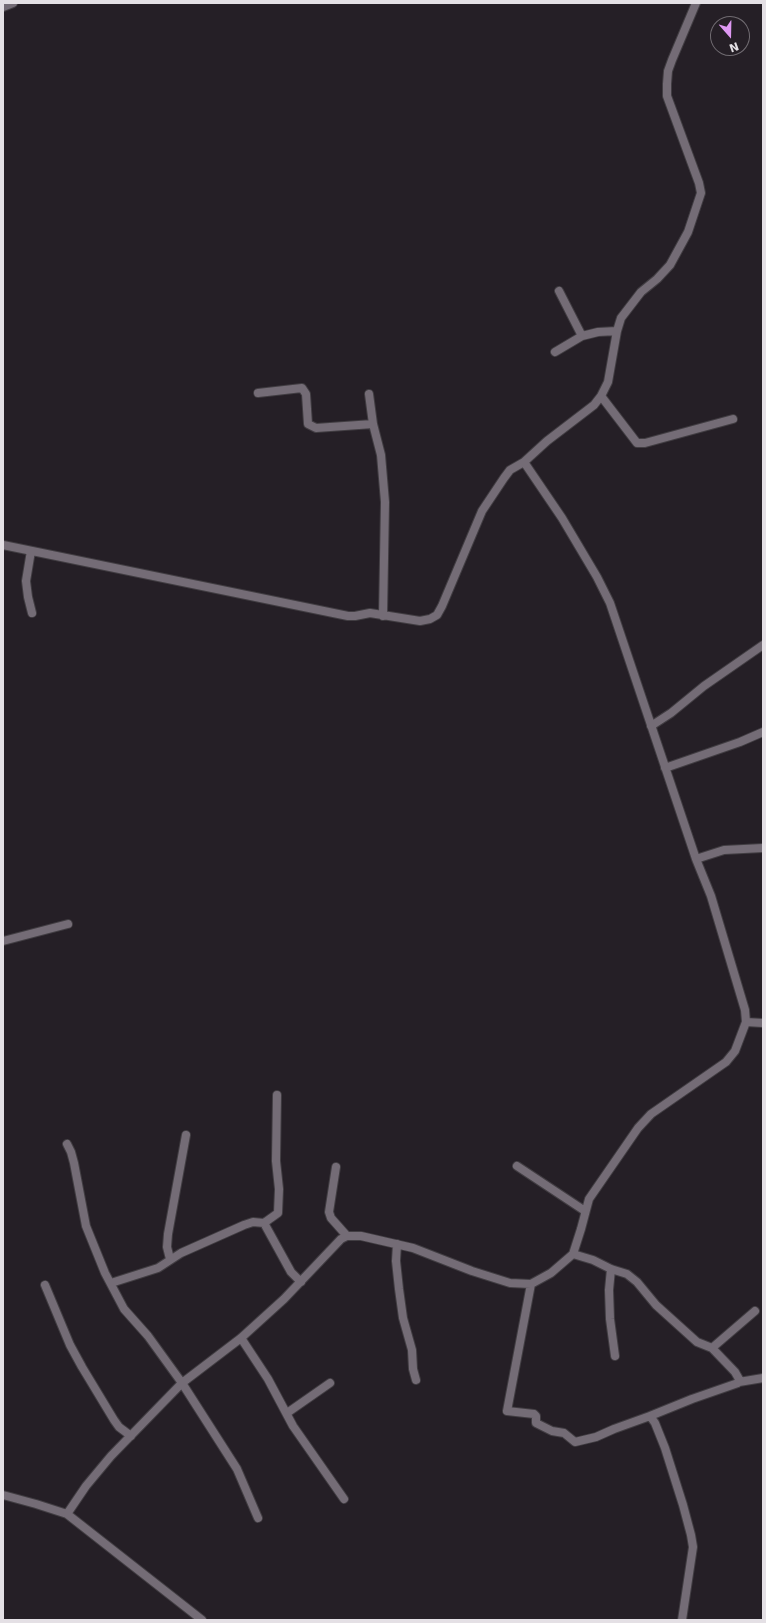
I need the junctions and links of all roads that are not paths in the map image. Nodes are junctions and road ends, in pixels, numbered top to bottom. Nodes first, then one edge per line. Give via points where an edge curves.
1 (13, 3) edge
2 (696, 3) edge
3 (3, 7) edge
4 (559, 291) dead end
5 (617, 331) junction
6 (582, 336) junction
7 (556, 352) dead end
8 (258, 392) dead end
9 (369, 394) dead end
10 (601, 396) junction
11 (733, 419) dead end
12 (373, 424) junction
13 (524, 462) junction
14 (3, 545) edge
15 (31, 551) junction
16 (32, 613) dead end
17 (383, 616) junction
18 (763, 645) edge
19 (651, 726) junction
20 (763, 732) edge
21 (665, 768) junction
22 (763, 848) edge
23 (696, 859) junction
24 (68, 924) dead end
25 (3, 941) edge
26 (746, 1022) junction
27 (763, 1023) edge
28 (277, 1095) dead end
29 (186, 1135) dead end
30 (67, 1144) dead end
31 (517, 1166) dead end
32 (336, 1167) dead end
33 (585, 1211) junction
34 (264, 1223) junction
35 (347, 1236) junction
36 (397, 1244) junction
37 (572, 1254) junction
38 (170, 1259) junction
39 (611, 1269) junction
40 (301, 1282) junction
41 (111, 1283) junction
42 (531, 1284) junction
43 (45, 1286) dead end
44 (755, 1311) dead end
45 (242, 1338) junction
46 (712, 1348) junction
47 (615, 1356) dead end
48 (763, 1378) edge
49 (416, 1380) dead end
50 (739, 1382) junction
51 (182, 1383) junction
52 (330, 1383) dead end
53 (287, 1413) junction
54 (650, 1416) junction
55 (131, 1436) junction
56 (3, 1495) edge
57 (344, 1500) dead end
58 (67, 1514) junction
59 (258, 1518) dead end
60 (202, 1620) edge
61 (682, 1620) edge

1 - 3 street
2 - 5 street via 668,71 667,96 701,193 688,232 670,265 641,292 621,318
4 - 6 street
5 - 6 street
5 - 10 street via 608,382
6 - 7 street
8 - 12 street via 302,388 306,394 308,424 316,428
9 - 12 street
10 - 11 street via 637,443
10 - 13 street via 594,405
12 - 17 street via 380,455 384,502
13 - 17 street via 510,470 482,511 437,615 420,621
13 - 19 street via 562,518 610,604
14 - 15 street
15 - 16 street via 26,582
15 - 17 street via 348,616 370,613
18 - 19 street
19 - 21 street
20 - 21 street
21 - 23 street
22 - 23 street via 724,850
23 - 26 street via 711,896 728,951
24 - 25 street
26 - 27 street
26 - 33 street via 735,1051 726,1062 651,1114 638,1128 596,1188
28 - 34 street via 278,1213
29 - 38 street via 168,1234 167,1247
30 - 41 street via 74,1163 86,1226
31 - 33 street
32 - 35 street via 329,1212
33 - 37 street
34 - 38 street via 253,1222 244,1225
34 - 40 street via 291,1272
35 - 36 street via 361,1236
35 - 40 street via 336,1243
36 - 42 street via 510,1283
36 - 49 street via 396,1261 403,1318 412,1350
37 - 39 street
37 - 42 street via 551,1273
38 - 41 street via 158,1268
39 - 46 street via 627,1274 656,1305 697,1342
39 - 47 street via 610,1319
40 - 45 street
41 - 51 street via 124,1308
42 - 54 street via 506,1411 534,1414 536,1423 552,1431 564,1433 575,1442 596,1437
43 - 55 street via 70,1345 82,1366 114,1420
44 - 46 street
45 - 51 street
45 - 53 street
46 - 50 street via 735,1372
48 - 50 street
50 - 54 street
51 - 55 street
51 - 59 street via 237,1469
52 - 53 street
53 - 57 street via 297,1433
54 - 61 street via 665,1448 691,1535 692,1547
55 - 58 street via 86,1486
56 - 58 street
58 - 60 street

